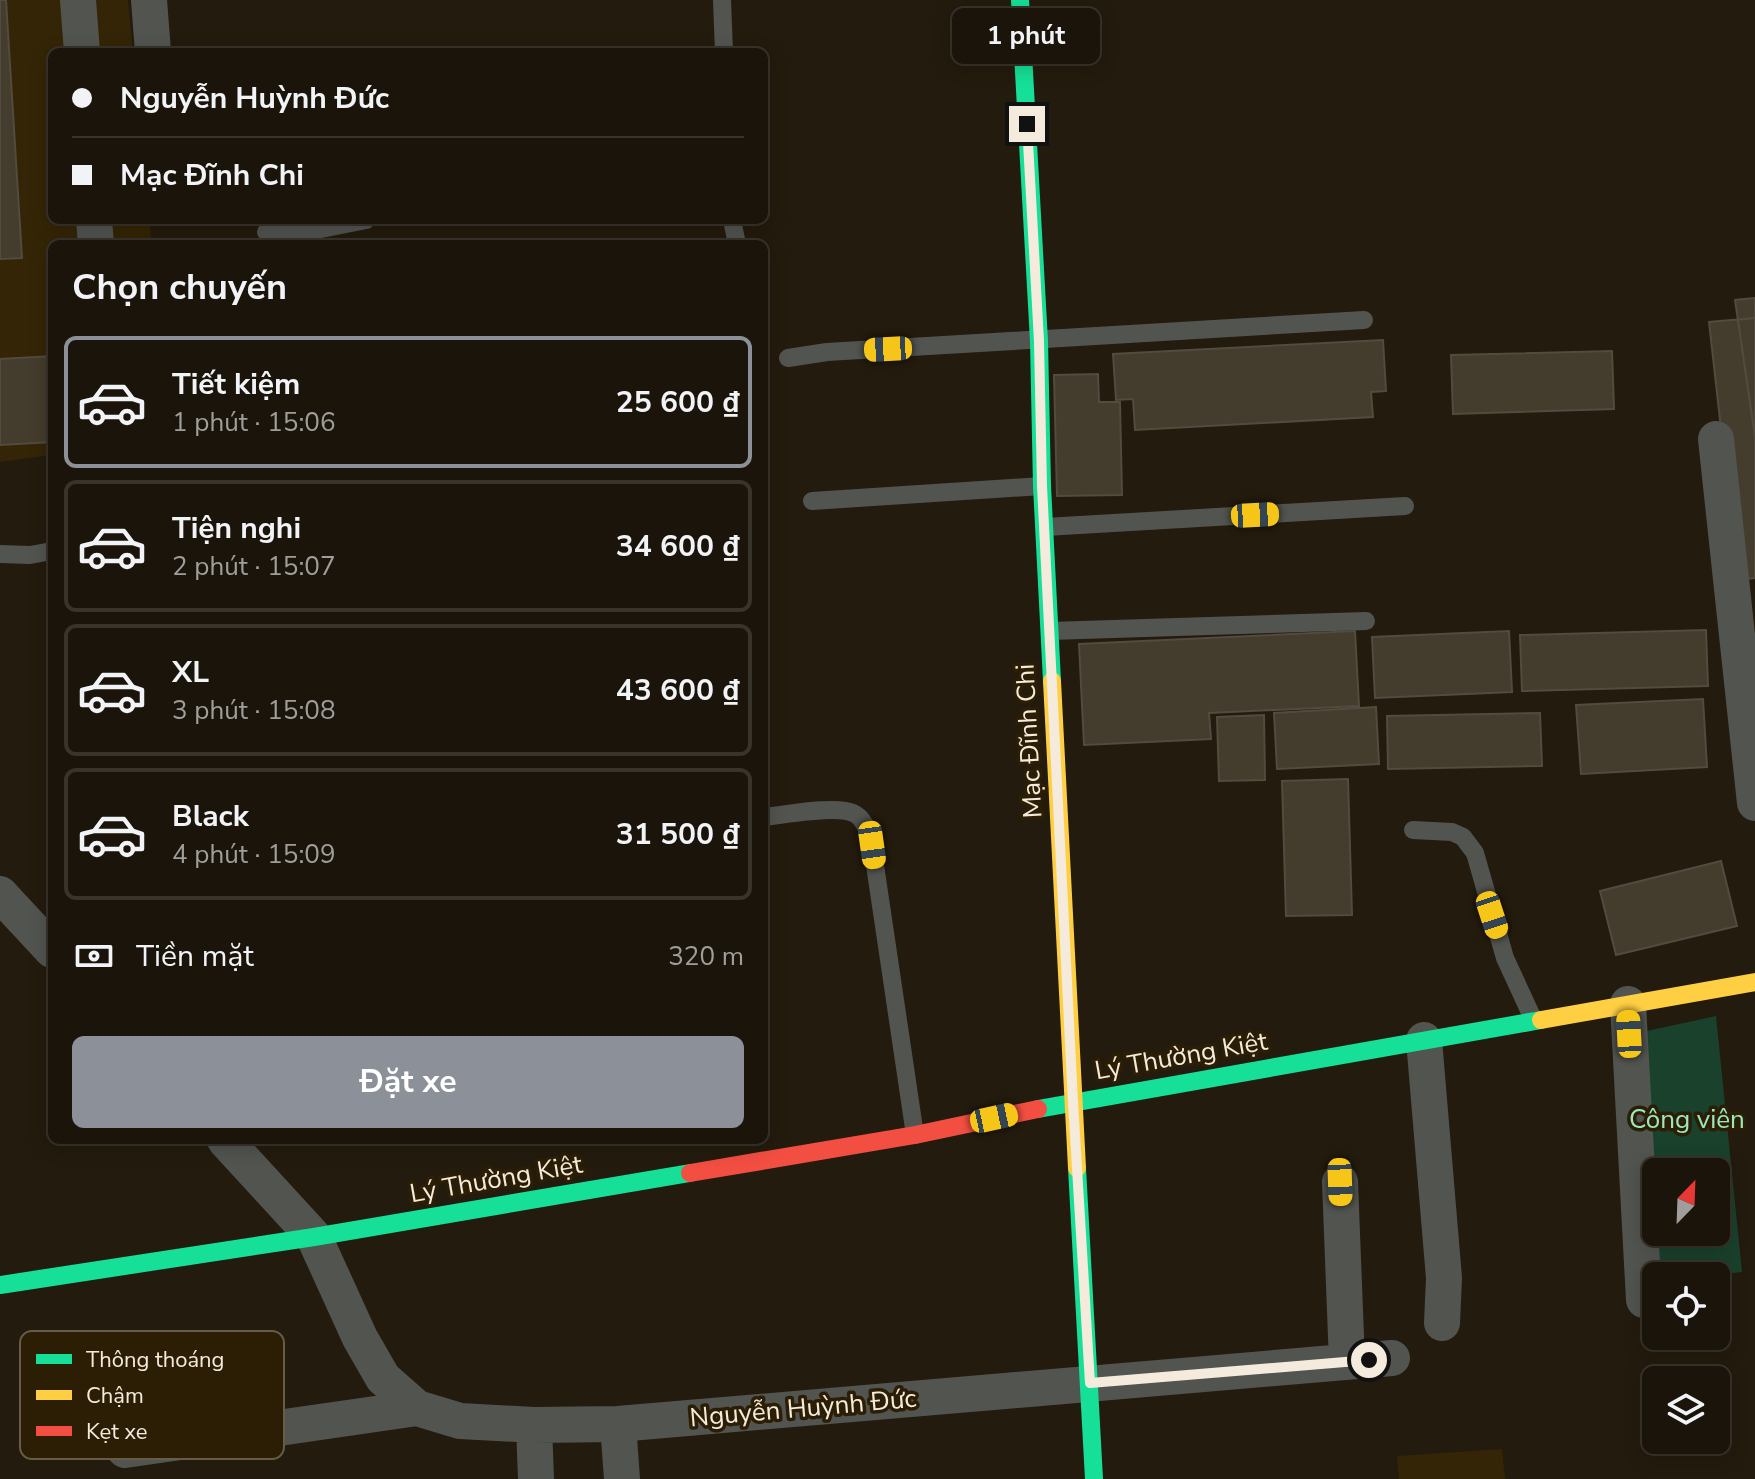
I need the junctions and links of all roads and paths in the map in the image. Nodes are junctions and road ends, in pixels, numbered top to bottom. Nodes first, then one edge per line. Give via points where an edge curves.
1 (78, 0) edge
2 (149, 0) edge
3 (722, 0) edge
4 (1020, 0) edge
5 (82, 48) edge
6 (153, 48) edge
7 (724, 48) edge
8 (346, 224) edge
9 (266, 232) dead end
10 (1364, 320) dead end
11 (1039, 341) junction
12 (788, 358) dead end
13 (1716, 439) dead end
14 (1042, 486) junction
15 (812, 501) dead end
16 (1405, 506) dead end
17 (1045, 527) junction
18 (48, 552) edge
19 (0, 554) edge
20 (1366, 621) dead end
21 (1050, 631) junction
22 (1755, 803) edge
23 (768, 817) edge
24 (1413, 830) dead end
25 (6, 910) edge
26 (48, 947) edge
27 (1755, 982) edge
28 (1628, 1004) junction
29 (1534, 1021) junction
30 (1424, 1040) junction
31 (1073, 1102) junction
32 (915, 1135) junction
33 (229, 1144) edge
34 (1340, 1182) dead end
35 (314, 1237) junction
36 (1642, 1263) edge
37 (0, 1285) edge
38 (1442, 1323) dead end
39 (1392, 1358) dead end
40 (1347, 1362) junction
41 (1090, 1383) junction
42 (417, 1408) junction
43 (618, 1424) junction
44 (534, 1425) junction
45 (284, 1427) edge
46 (536, 1479) edge
47 (622, 1479) edge
48 (1094, 1479) edge

1 - 5 street
2 - 6 street
3 - 7 lane
4 - 11 main road, Mạc Đĩnh Chi
8 - 9 lane via 301,233
10 - 11 lane
11 - 12 lane
11 - 14 main road, Mạc Đĩnh Chi
13 - 22 street
14 - 15 lane
14 - 17 main road, Mạc Đĩnh Chi
16 - 17 lane
17 - 21 main road, Mạc Đĩnh Chi
18 - 19 lane
20 - 21 lane
21 - 31 main road, Mạc Đĩnh Chi
23 - 32 lane via 838,809 855,813 865,824
24 - 29 lane via 1452,832 1475,853 1505,958
25 - 26 street
27 - 28 main road, Lý Thường Kiệt
28 - 29 main road, Lý Thường Kiệt
28 - 36 street
29 - 30 main road, Lý Thường Kiệt
30 - 31 main road, Lý Thường Kiệt
30 - 38 street via 1444,1278
31 - 32 main road, Lý Thường Kiệt
31 - 41 main road, Mạc Đĩnh Chi
32 - 35 main road, Lý Thường Kiệt
33 - 35 street, Nguyễn Huỳnh Đức
34 - 40 street
35 - 37 main road, Lý Thường Kiệt
35 - 42 street, Nguyễn Huỳnh Đức via 383,1378
39 - 40 street, Nguyễn Huỳnh Đức
40 - 41 street, Nguyễn Huỳnh Đức
41 - 43 street, Nguyễn Huỳnh Đức
41 - 48 main road, Mạc Đĩnh Chi
42 - 44 street, Nguyễn Huỳnh Đức via 460,1421
42 - 45 street
43 - 44 street, Nguyễn Huỳnh Đức
43 - 47 street
44 - 46 street

